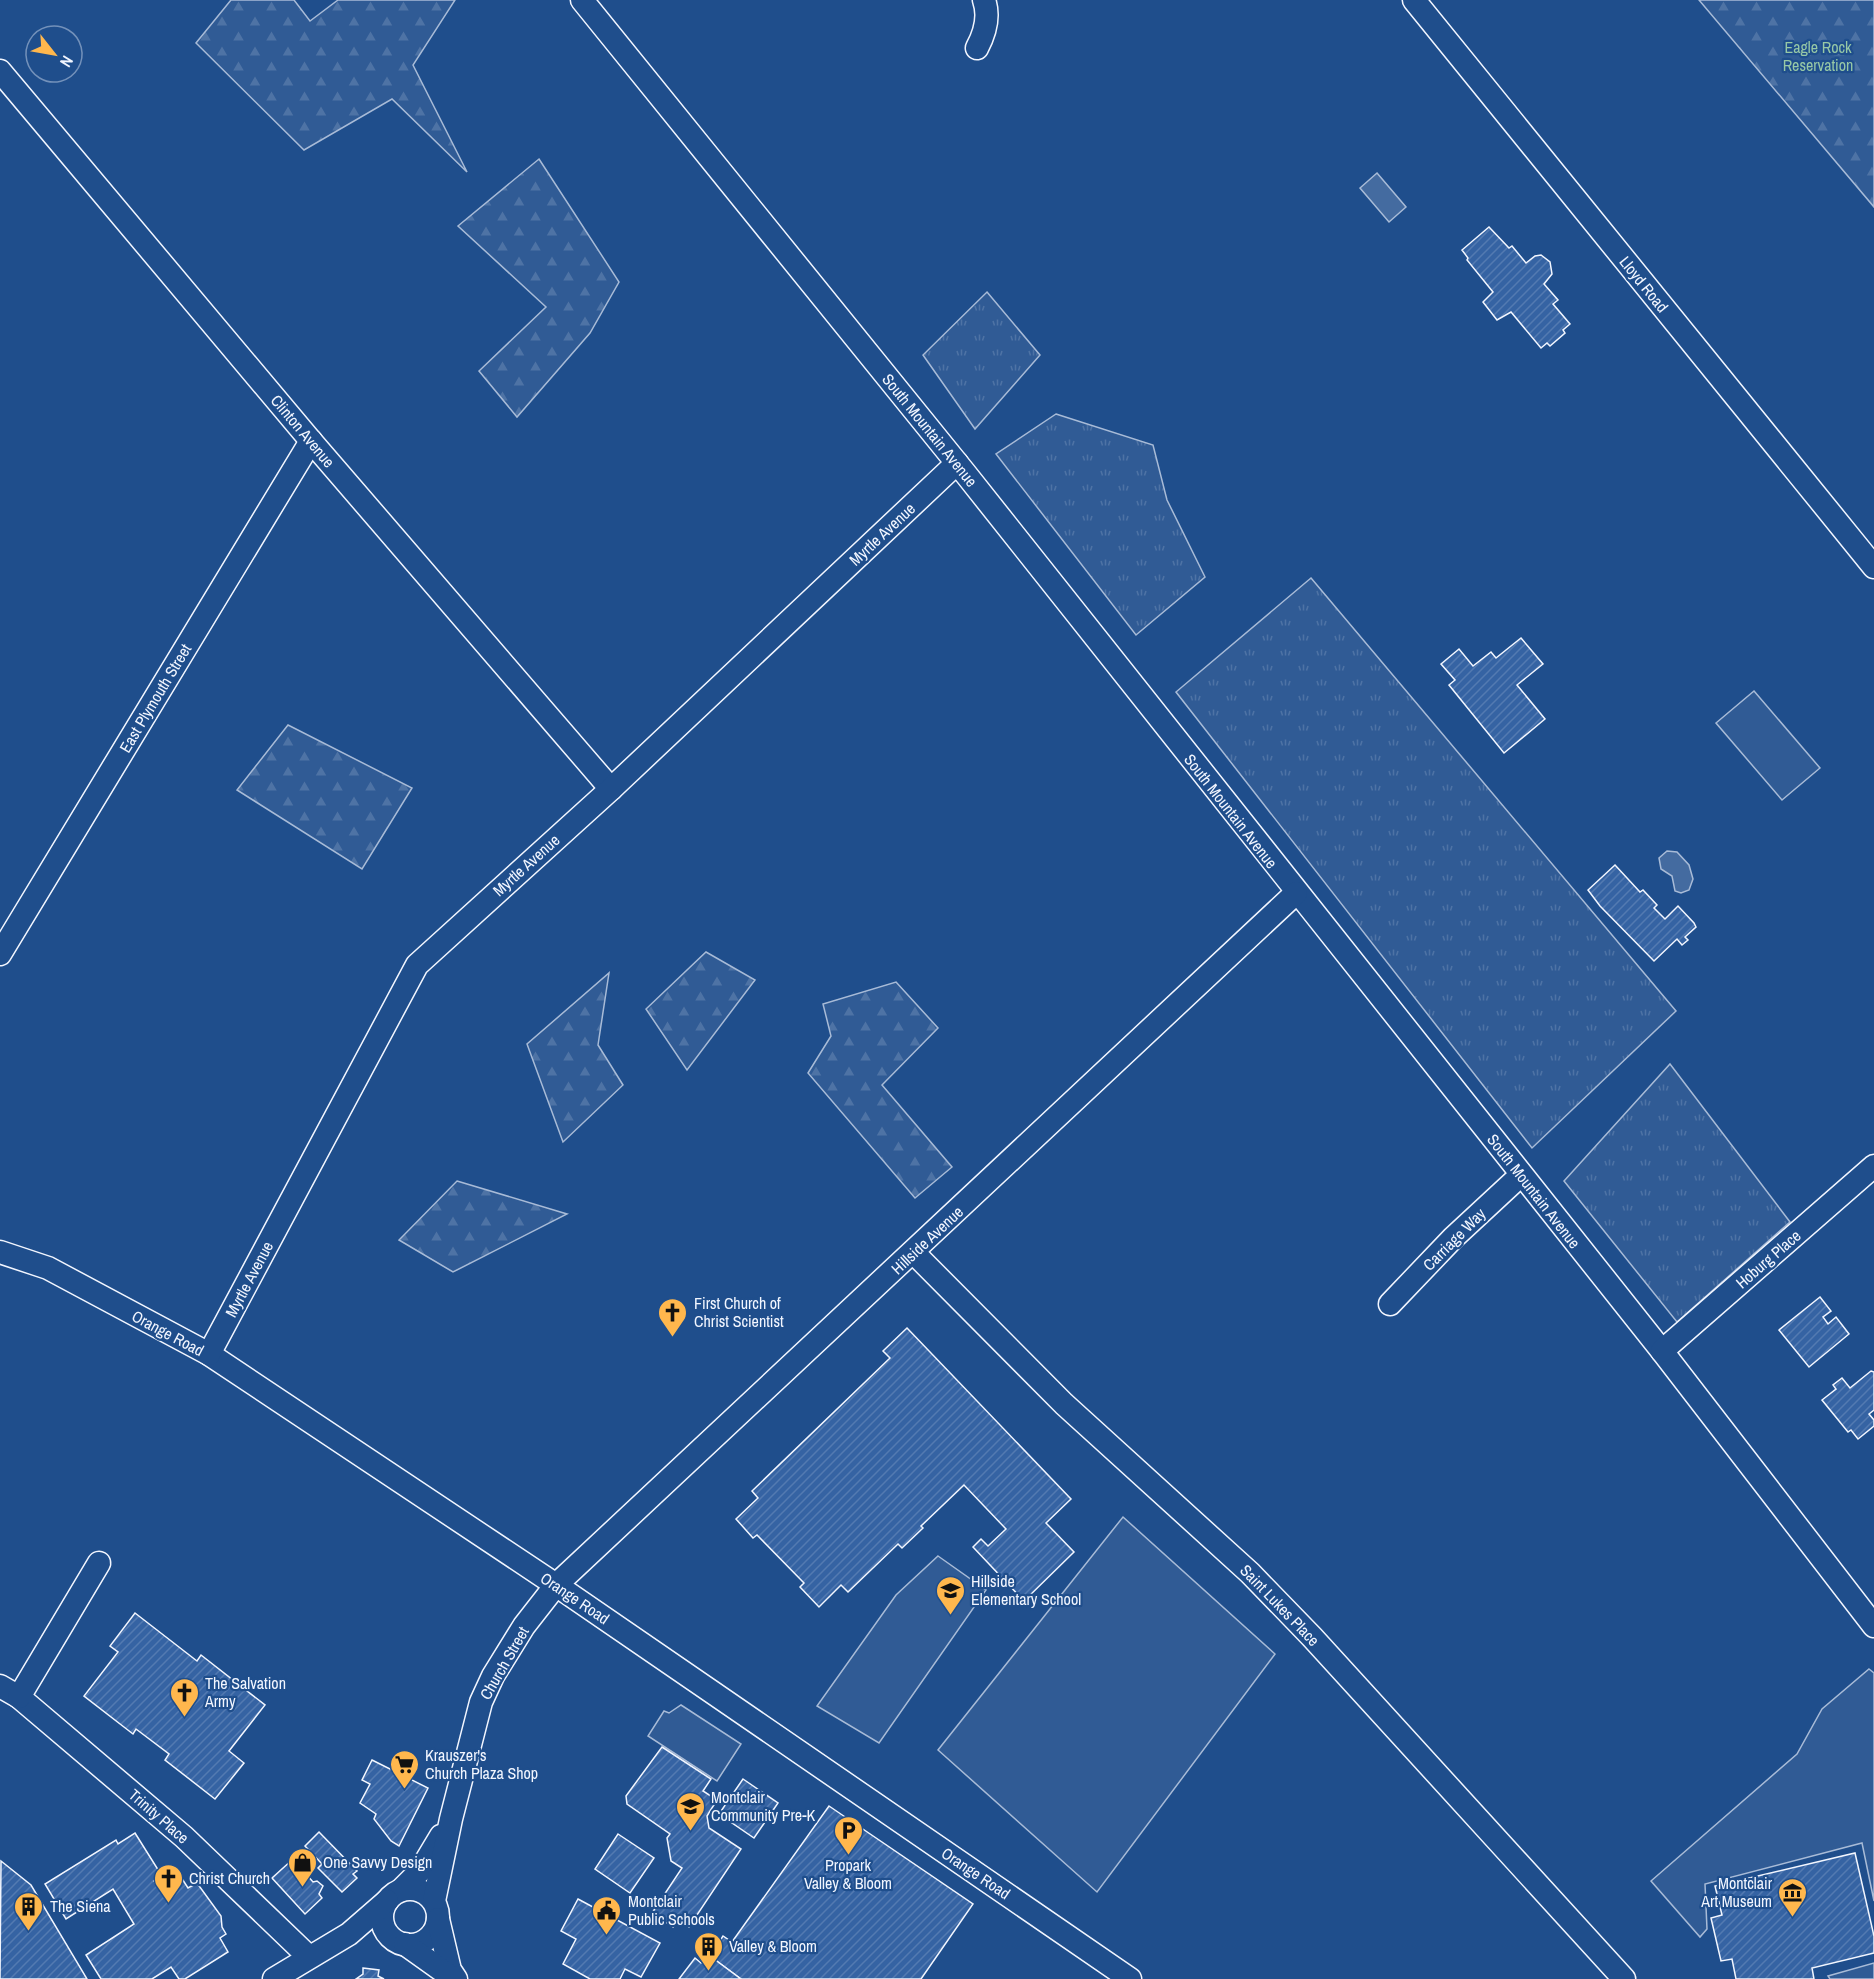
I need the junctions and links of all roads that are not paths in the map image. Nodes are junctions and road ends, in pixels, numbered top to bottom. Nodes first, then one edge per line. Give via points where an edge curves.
1 (582, 0) edge
2 (984, 0) edge
3 (1414, 0) edge
4 (977, 48) dead end
5 (0, 71) edge
6 (311, 441) junction
7 (957, 463) junction
8 (1874, 567) edge
9 (611, 789) junction
10 (1296, 893) junction
11 (0, 954) edge
12 (1874, 1166) edge
13 (1521, 1175) junction
14 (0, 1252) edge
15 (914, 1253) junction
16 (1390, 1304) dead end
17 (1662, 1351) junction
18 (209, 1354) junction
19 (99, 1563) dead end
20 (556, 1585) junction
21 (1874, 1626) edge
22 (9, 1691) edge
23 (451, 1819) junction
24 (394, 1895) junction
25 (436, 1910) junction
26 (349, 1934) junction
27 (397, 1940) junction
28 (309, 1957) junction
29 (274, 1979) edge
30 (455, 1979) edge
31 (1130, 1979) edge
32 (1624, 1979) edge

1 - 7 street, South Mountain Avenue
2 - 4 street via 986,31
3 - 8 street, Lloyd Road
5 - 6 street, Clinton Avenue
6 - 9 street, Clinton Avenue
6 - 11 street, East Plymouth Street
7 - 9 street, Myrtle Avenue
7 - 10 street, South Mountain Avenue
9 - 18 street, Myrtle Avenue via 417,965
10 - 13 street, South Mountain Avenue
10 - 15 street, Hillside Avenue
12 - 17 street, Hoburg Place
13 - 16 street, Carriage Way
13 - 17 street, South Mountain Avenue
14 - 18 street, Orange Road via 48,1269
15 - 20 street, Hillside Avenue
15 - 32 street, Saint Lukes Place via 1064,1404 1258,1581
17 - 21 street, South Mountain Avenue
18 - 20 street, Orange Road
19 - 22 street
20 - 23 street, Church Street via 524,1626 481,1702
20 - 31 street, Orange Road
22 - 28 street, Trinity Place via 184,1837
23 - 24 street, Church Street via 420,1871
23 - 25 street, Church Street
24 - 25 street via 419,1890
24 - 26 street, Church Street
24 - 27 street via 382,1918
25 - 27 street via 431,1936 423,1941
25 - 30 street
26 - 27 street, Church Street via 362,1931
26 - 28 street, Church Street
27 - 30 street
28 - 29 street, Church Street

